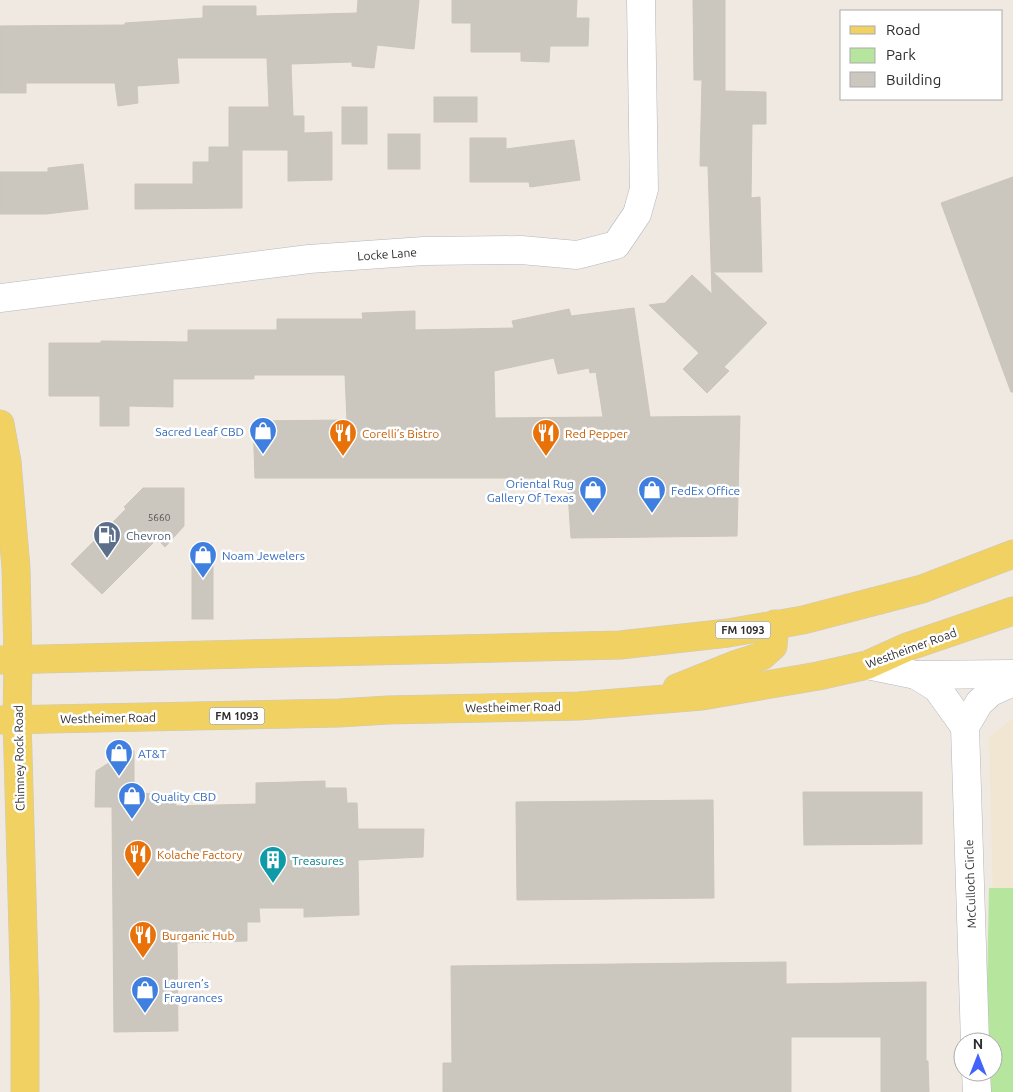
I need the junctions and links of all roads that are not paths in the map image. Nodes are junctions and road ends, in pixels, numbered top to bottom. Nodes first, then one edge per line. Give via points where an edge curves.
1 (641, 0) edge
2 (0, 298) edge
3 (0, 424) edge
4 (3, 462) edge
5 (1013, 554) edge
6 (1013, 611) edge
7 (775, 624) junction
8 (9, 660) edge
9 (867, 665) junction
10 (1013, 674) edge
11 (916, 675) junction
12 (1013, 682) edge
13 (648, 700) junction
14 (9, 720) edge
15 (965, 727) junction
16 (975, 1032) edge
17 (25, 1092) edge

1 - 2 street, Locke Lane via 644,190 637,214 616,245 577,255 521,250 424,251 308,259
3 - 4 main road, Chimney Rock Road
4 - 8 main road, Chimney Rock Road via 16,568
5 - 7 main road, FM 1093 via 922,588 803,620
6 - 9 main road, Westheimer Road / FM 1093
7 - 8 main road, FM 1093 via 620,645
7 - 13 main road via 773,646 762,656
8 - 14 main road, Chimney Rock Road
9 - 11 street
9 - 13 main road, Westheimer Road / FM 1093 via 702,696
10 - 11 street
11 - 15 street via 937,688
12 - 15 street via 991,692 979,703
13 - 14 main road, Westheimer Road / FM 1093 via 579,706 339,714
14 - 17 main road, Chimney Rock Road via 25,1003
15 - 16 street, McCulloch Circle

